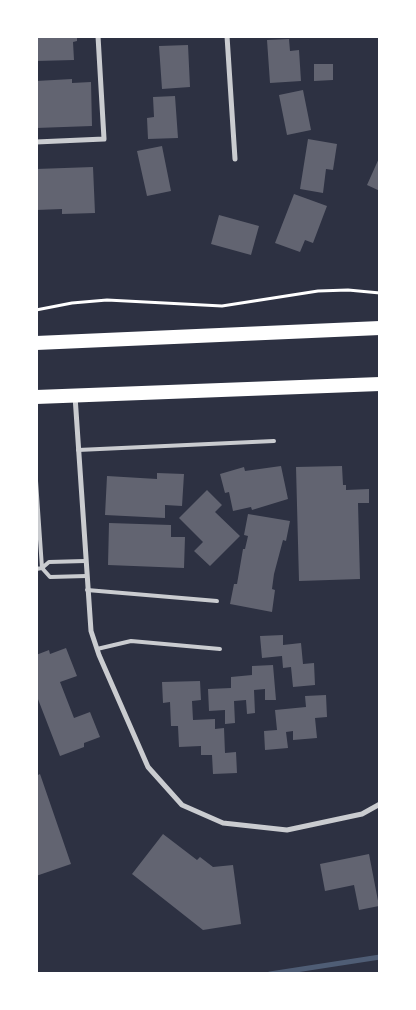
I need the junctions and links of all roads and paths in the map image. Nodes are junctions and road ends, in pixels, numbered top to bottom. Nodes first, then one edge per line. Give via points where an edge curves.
1 (98, 36) edge
2 (227, 36) edge
3 (36, 142) edge
4 (235, 159) dead end
5 (380, 294) edge
6 (36, 310) edge
7 (380, 328) edge
8 (36, 343) edge
9 (380, 384) edge
10 (75, 396) junction
11 (36, 397) edge
12 (274, 441) dead end
13 (78, 450) junction
14 (36, 481) edge
15 (85, 561) junction
16 (42, 568) junction
17 (36, 569) edge
18 (86, 576) junction
19 (86, 590) junction
20 (217, 601) dead end
21 (97, 649) junction
22 (220, 649) dead end
23 (380, 804) edge

1 - 3 street via 104,139
2 - 4 street
5 - 6 path via 318,291 222,306 107,300
7 - 8 highway
9 - 10 highway
10 - 11 highway
10 - 13 street
12 - 13 lane
13 - 15 street
14 - 16 lane
15 - 16 lane via 49,562
15 - 18 street
16 - 17 lane
16 - 18 lane via 50,577
18 - 19 street
19 - 20 lane
19 - 21 street via 91,631
21 - 22 lane via 131,641
21 - 23 street via 148,767 182,805 223,823 287,830 362,814

